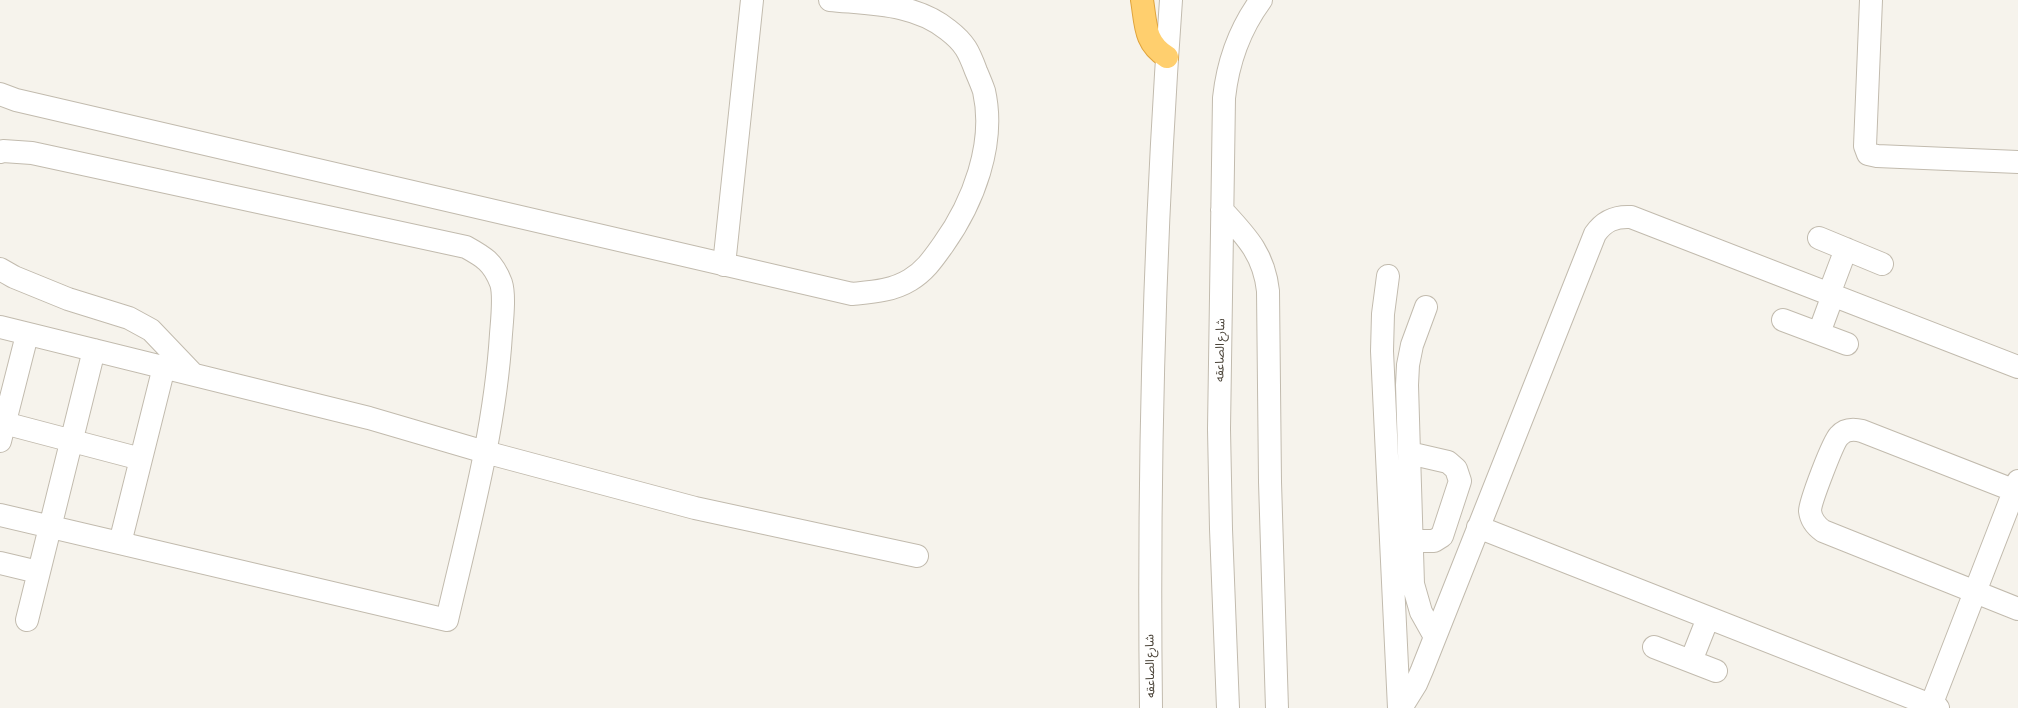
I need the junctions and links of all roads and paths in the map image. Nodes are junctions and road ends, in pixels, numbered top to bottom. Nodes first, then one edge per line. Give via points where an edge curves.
1 (752, 0) edge
2 (830, 0) edge
3 (1142, 0) edge
4 (1171, 0) edge
5 (1872, 0) edge
6 (902, 4) edge
7 (1251, 6) edge
8 (1167, 57) junction
9 (0, 94) edge
10 (0, 152) edge
11 (2018, 162) edge
12 (1222, 210) junction
13 (1818, 238) dead end
14 (1846, 250) junction
15 (724, 264) junction
16 (1882, 264) dead end
17 (0, 269) edge
18 (1388, 276) dead end
19 (1831, 294) junction
20 (1426, 306) dead end
21 (1782, 320) dead end
22 (0, 327) edge
23 (1819, 333) junction
24 (27, 335) junction
25 (1847, 344) dead end
26 (94, 350) junction
27 (164, 367) junction
28 (2018, 367) edge
29 (193, 374) junction
30 (2, 432) edge
31 (71, 442) junction
32 (485, 452) junction
33 (1409, 452) junction
34 (141, 459) junction
35 (2017, 488) edge
36 (0, 515) edge
37 (49, 527) junction
38 (1478, 527) junction
39 (1412, 541) junction
40 (120, 543) junction
41 (917, 556) dead end
42 (0, 563) edge
43 (38, 572) junction
44 (1974, 592) junction
45 (2018, 609) edge
46 (1708, 618) junction
47 (27, 620) dead end
48 (1435, 636) junction
49 (1654, 647) dead end
50 (1691, 661) junction
51 (1716, 671) dead end
52 (1933, 707) edge
53 (1151, 708) edge
54 (1228, 708) edge
55 (1277, 708) edge
56 (1400, 708) edge

1 - 15 street
2 - 6 street
3 - 8 highway via 1148,36 1152,45
4 - 8 street, شارع الصاعقه
5 - 11 street via 1865,146 1868,154
6 - 15 street via 948,29 967,48 984,91 987,128 981,165 972,194 952,233 927,268 910,281 883,291 852,294
7 - 12 street, شارع الصاعقه via 1226,81
8 - 53 street, شارع الصاعقه via 1152,356
9 - 15 street via 16,100
10 - 32 street via 32,153 466,248 489,260 501,284 502,315 499,366
12 - 54 street, شارع الصاعقه via 1220,530
12 - 55 street via 1260,256 1267,277
13 - 14 street
14 - 16 street
14 - 19 street
17 - 29 street via 68,299 129,318 151,330
18 - 56 street via 1382,351
19 - 23 street
19 - 28 street
19 - 38 street via 1630,217 1622,216 1606,222 1595,234
20 - 33 street via 1414,338 1408,365
21 - 23 street
22 - 24 street
23 - 25 street
24 - 26 street
24 - 30 street
26 - 27 street
26 - 31 street
27 - 29 street
27 - 34 street
29 - 32 street via 369,418
30 - 31 street
31 - 34 street
31 - 37 street
32 - 40 street via 447,620
32 - 41 street via 695,508
33 - 39 street
33 - 39 street via 1448,462 1456,469 1460,481 1442,536 1434,542
34 - 40 street
35 - 44 street
35 - 44 street via 1862,431 1843,432 1834,442 1811,504 1811,517 1818,528
36 - 37 street
37 - 40 street
37 - 43 street
38 - 46 street
38 - 48 street
39 - 48 street via 1413,584 1421,612
42 - 43 street
43 - 47 street
44 - 45 street
44 - 52 street
46 - 50 street
46 - 52 street
48 - 56 street via 1416,684
49 - 50 street
50 - 51 street

